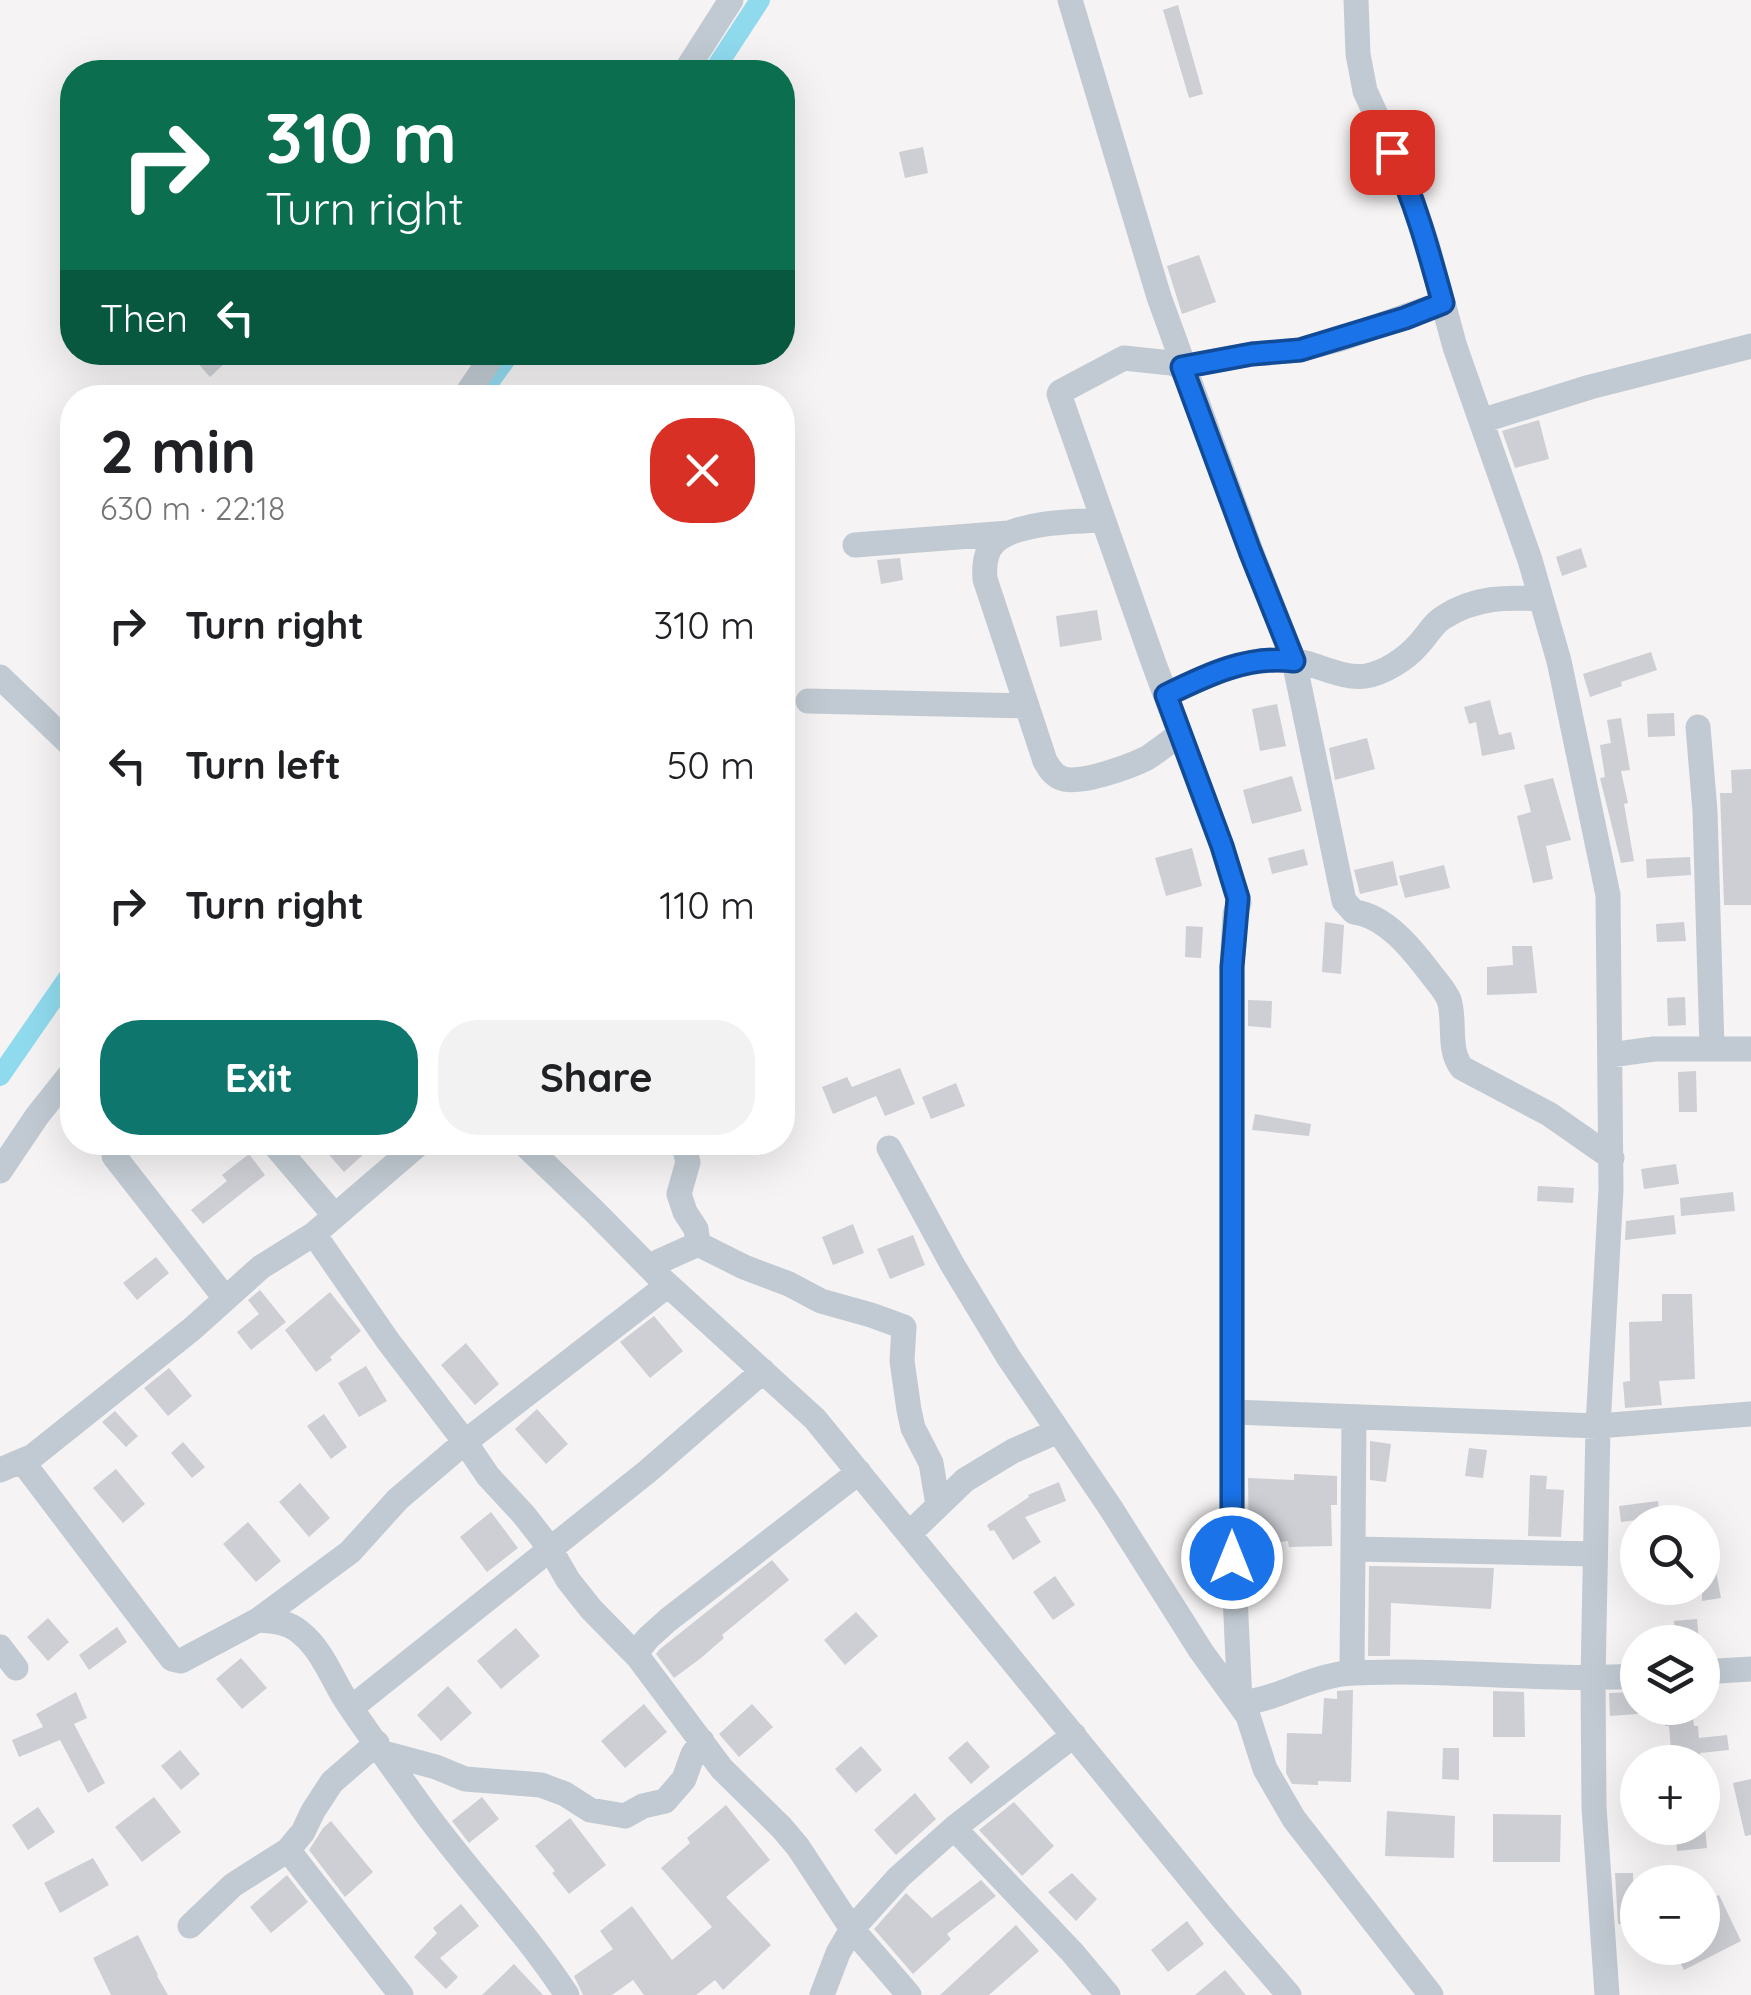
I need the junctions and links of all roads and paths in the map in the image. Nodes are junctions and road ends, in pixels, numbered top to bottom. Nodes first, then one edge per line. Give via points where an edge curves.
1 (731, 0) edge
2 (1070, 0) edge
3 (1356, 0) edge
4 (694, 60) edge
5 (1443, 303) junction
6 (1751, 346) edge
7 (1182, 367) junction
8 (1482, 421) junction
9 (1103, 520) junction
10 (1010, 533) junction
11 (855, 545) dead end
12 (1540, 600) junction
13 (1294, 661) junction
14 (0, 678) edge
15 (1166, 695) junction
16 (808, 701) dead end
17 (1027, 706) junction
18 (1698, 727) dead end
19 (1180, 734) junction
20 (60, 735) edge
21 (1712, 1048) junction
22 (1751, 1049) edge
23 (1610, 1055) junction
24 (60, 1088) edge
25 (889, 1148) dead end
26 (283, 1155) edge
27 (406, 1155) edge
28 (535, 1155) edge
29 (686, 1155) edge
30 (114, 1156) dead end
31 (1612, 1158) junction
32 (0, 1171) edge
33 (335, 1216) junction
34 (314, 1234) junction
35 (698, 1244) junction
36 (659, 1276) junction
37 (225, 1298) junction
38 (764, 1370) junction
39 (1234, 1412) junction
40 (1751, 1414) edge
41 (1354, 1418) junction
42 (1598, 1426) junction
43 (1058, 1431) junction
44 (465, 1442) junction
45 (11, 1466) edge
46 (859, 1472) junction
47 (938, 1505) junction
48 (909, 1534) junction
49 (549, 1548) junction
50 (1354, 1549) junction
51 (1595, 1554) junction
52 (258, 1620) junction
53 (0, 1647) edge
54 (635, 1654) junction
55 (16, 1668) dead end
56 (1751, 1669) edge
57 (1720, 1671) edge
58 (1352, 1673) junction
59 (1620, 1677) edge
60 (1593, 1679) junction
61 (1240, 1703) junction
62 (352, 1708) junction
63 (1074, 1735) junction
64 (702, 1741) junction
65 (380, 1748) junction
66 (954, 1828) junction
67 (288, 1850) junction
68 (190, 1926) dead end
69 (852, 1928) junction
70 (401, 1995) edge
71 (568, 1995) edge
72 (822, 1995) edge
73 (909, 1995) edge
74 (1108, 1995) edge
75 (1289, 1995) edge
76 (1430, 1995) edge
77 (1607, 1995) edge

1 - 4 street
2 - 7 street
3 - 5 street via 1365,91 1404,176
5 - 7 street via 1300,350
5 - 8 street
6 - 8 street
7 - 9 street via 1124,358 1060,392
7 - 13 street
8 - 12 street
9 - 10 street
9 - 15 street
10 - 11 street
10 - 17 street via 991,544 984,579
12 - 13 street via 1491,598 1444,616 1414,650 1366,676
12 - 23 street via 1606,881
13 - 15 street via 1248,662
13 - 31 street via 1348,908 1402,938 1444,992 1462,1068 1549,1114
14 - 20 street
15 - 19 street
16 - 17 street
17 - 19 street via 1050,770 1068,780 1132,764
18 - 21 street
19 - 39 street via 1238,903 1232,967
21 - 22 street
21 - 23 street
23 - 31 street
24 - 32 street
25 - 43 street via 952,1264
26 - 33 street
27 - 33 street
28 - 36 street
29 - 35 street via 679,1194
30 - 37 street
31 - 42 street
33 - 34 street
34 - 37 street
34 - 44 street
35 - 36 street via 658,1262
35 - 47 street via 820,1301 904,1327 909,1410 931,1463
36 - 38 street
36 - 44 street
37 - 45 street via 33,1456
38 - 46 street
38 - 49 street
39 - 41 street
39 - 61 street via 1232,1558
40 - 42 street
41 - 42 street
41 - 50 street
42 - 51 street
43 - 47 street via 985,1466
43 - 61 street
44 - 49 street
44 - 52 street via 398,1499 350,1552
45 - 52 street via 176,1662
46 - 48 street
46 - 54 street via 668,1620
47 - 48 street
48 - 63 street
49 - 54 street via 580,1596
49 - 62 street
50 - 51 street
50 - 58 street
51 - 60 street
52 - 62 street via 299,1631
53 - 55 street
54 - 64 street
56 - 57 street
58 - 60 street
58 - 61 street
59 - 60 street
60 - 77 street
61 - 76 street via 1265,1768 1305,1837
62 - 65 street
63 - 66 street
63 - 75 street
64 - 65 street via 666,1801 625,1816 590,1810 541,1785 465,1779
64 - 69 street via 798,1847
65 - 67 street via 332,1782
65 - 71 street
66 - 69 street
66 - 74 street
67 - 68 street via 233,1885
67 - 70 street
69 - 72 street
69 - 73 street

